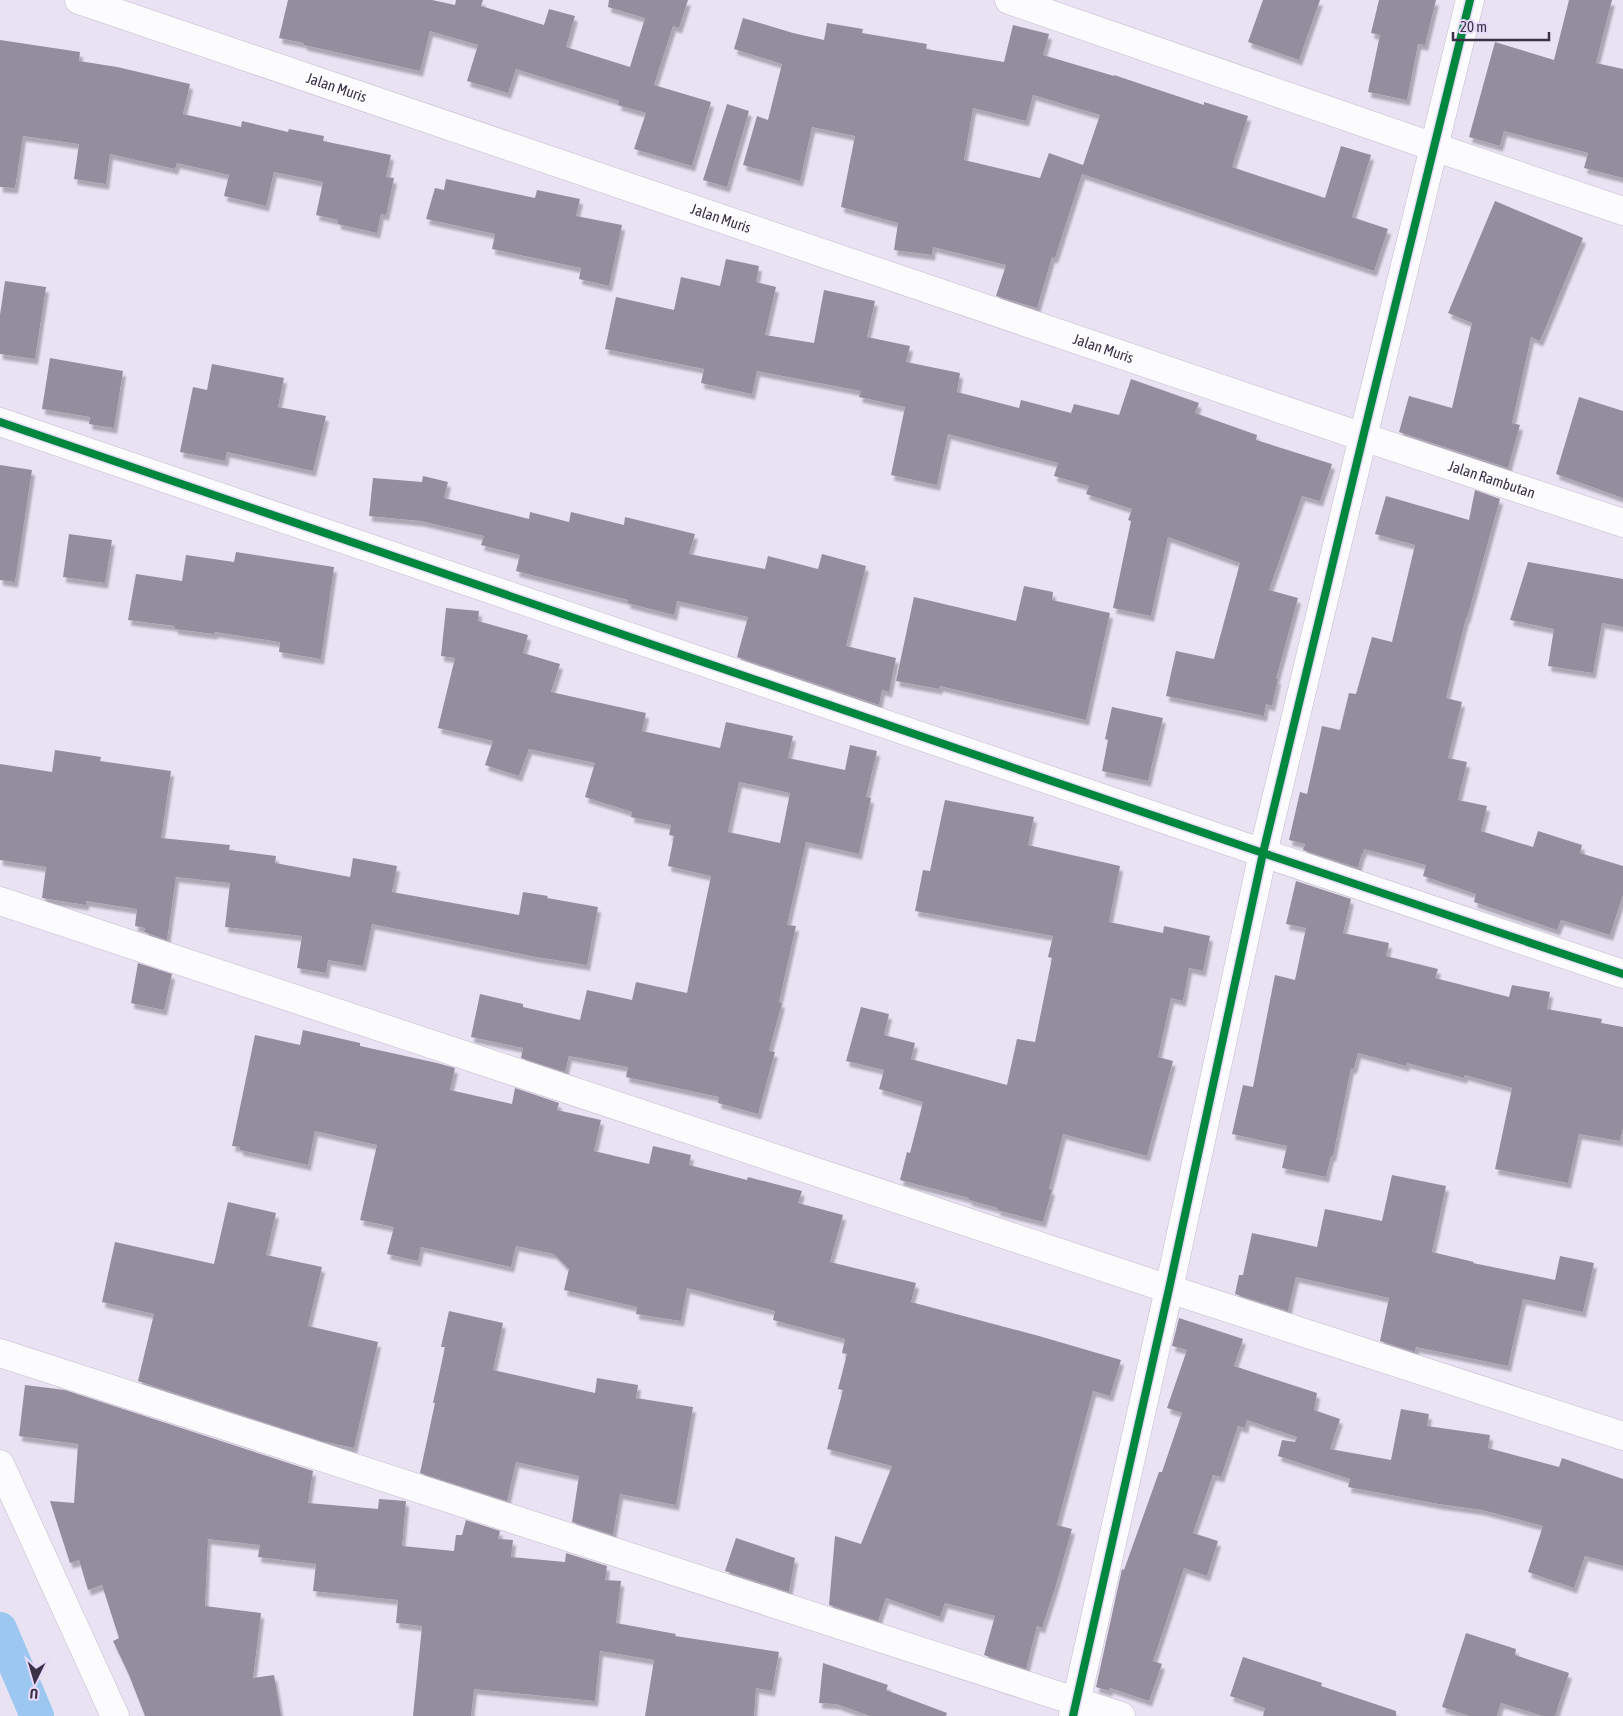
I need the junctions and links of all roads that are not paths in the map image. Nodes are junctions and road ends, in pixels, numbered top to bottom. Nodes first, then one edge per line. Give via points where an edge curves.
1 (79, 0) edge
2 (1009, 0) edge
3 (1470, 0) edge
4 (1434, 147) junction
5 (1623, 211) edge
6 (0, 422) edge
7 (1363, 437) junction
8 (1623, 523) edge
9 (1263, 853) junction
10 (0, 900) edge
11 (1623, 974) edge
12 (1169, 1289) junction
13 (0, 1353) edge
14 (1623, 1436) edge
15 (0, 1464) edge
16 (1075, 1709) edge
17 (115, 1716) edge
18 (1121, 1716) edge

1 - 7 street, Jalan Muris
2 - 4 street
3 - 4 street
4 - 5 street
4 - 7 street
6 - 9 street
7 - 8 street, Jalan Rambutan
7 - 9 street
9 - 11 street
9 - 12 street
10 - 12 street
12 - 14 street
12 - 16 street
13 - 16 street
15 - 17 street
16 - 18 street

